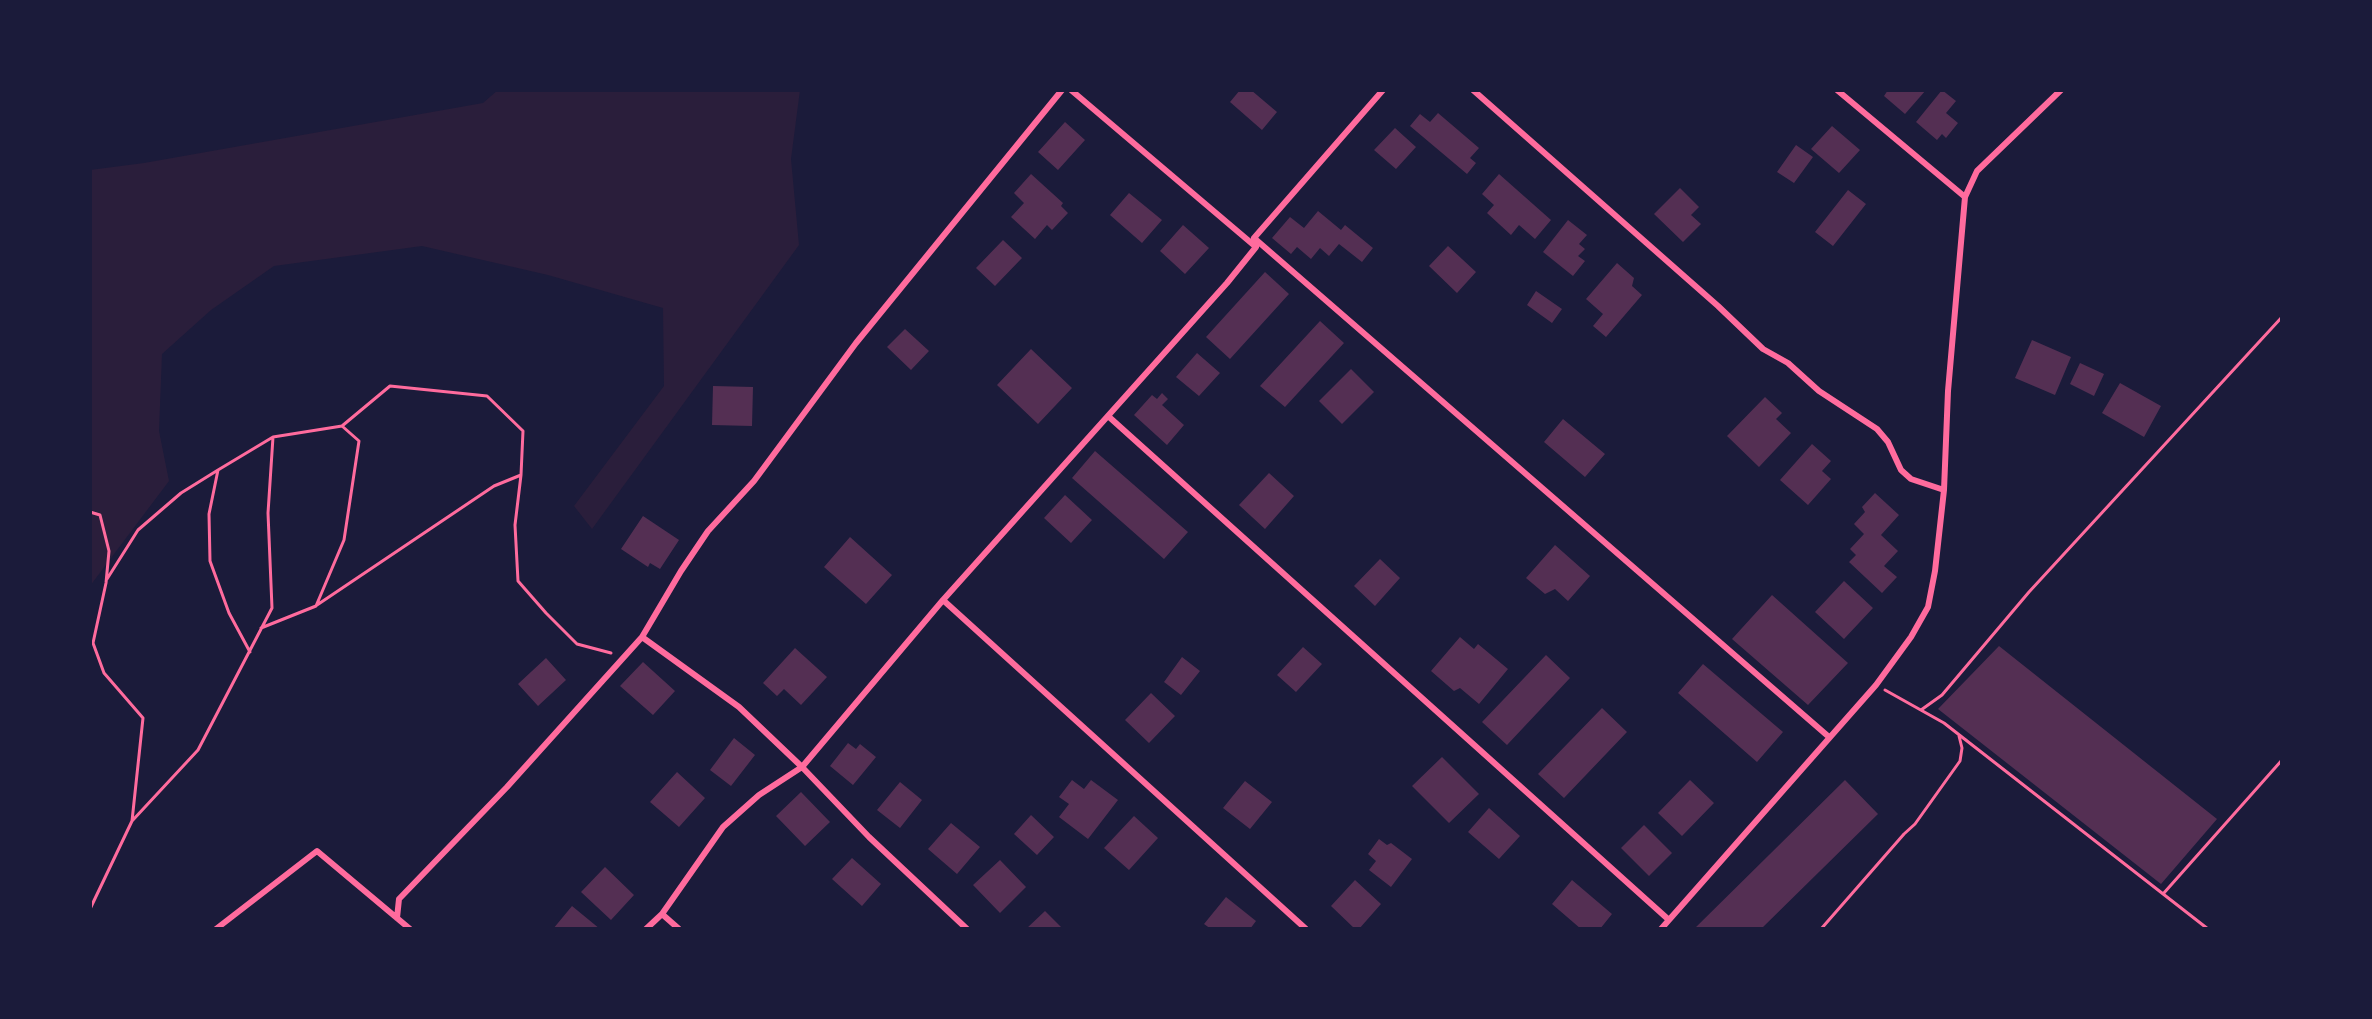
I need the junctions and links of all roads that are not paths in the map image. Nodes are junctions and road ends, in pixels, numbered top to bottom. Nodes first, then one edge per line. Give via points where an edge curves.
1 (1062, 90) edge
2 (1071, 90) edge
3 (1383, 90) edge
4 (1473, 90) edge
5 (1837, 90) edge
6 (2061, 90) edge
7 (1965, 197) junction
8 (1254, 238) junction
9 (1256, 247) junction
10 (1108, 416) junction
11 (1944, 490) junction
12 (943, 600) junction
13 (642, 637) junction
14 (1829, 737) junction
15 (802, 767) junction
16 (662, 914) junction
17 (397, 918) junction
18 (1669, 920) junction
19 (216, 929) edge
20 (410, 929) edge
21 (646, 929) edge
22 (679, 929) edge
23 (967, 929) edge
24 (1306, 929) edge
25 (1661, 929) edge

1 - 13 street via 856,343 754,481 708,531
2 - 9 street
3 - 8 street
4 - 11 street via 1763,349 1877,429 1901,470 1911,479
5 - 7 street
6 - 7 street via 1977,171
7 - 11 street via 1948,391
8 - 9 street
8 - 14 street
9 - 10 street
10 - 12 street
10 - 18 street
11 - 14 street via 1928,608 1876,685
12 - 15 street
12 - 24 street
13 - 15 street via 739,708
13 - 17 street via 507,787 399,899
14 - 18 street
15 - 16 street via 759,795 723,827
15 - 23 street via 869,837
16 - 21 street
16 - 22 street
17 - 19 street via 317,851
17 - 20 street
18 - 25 street

